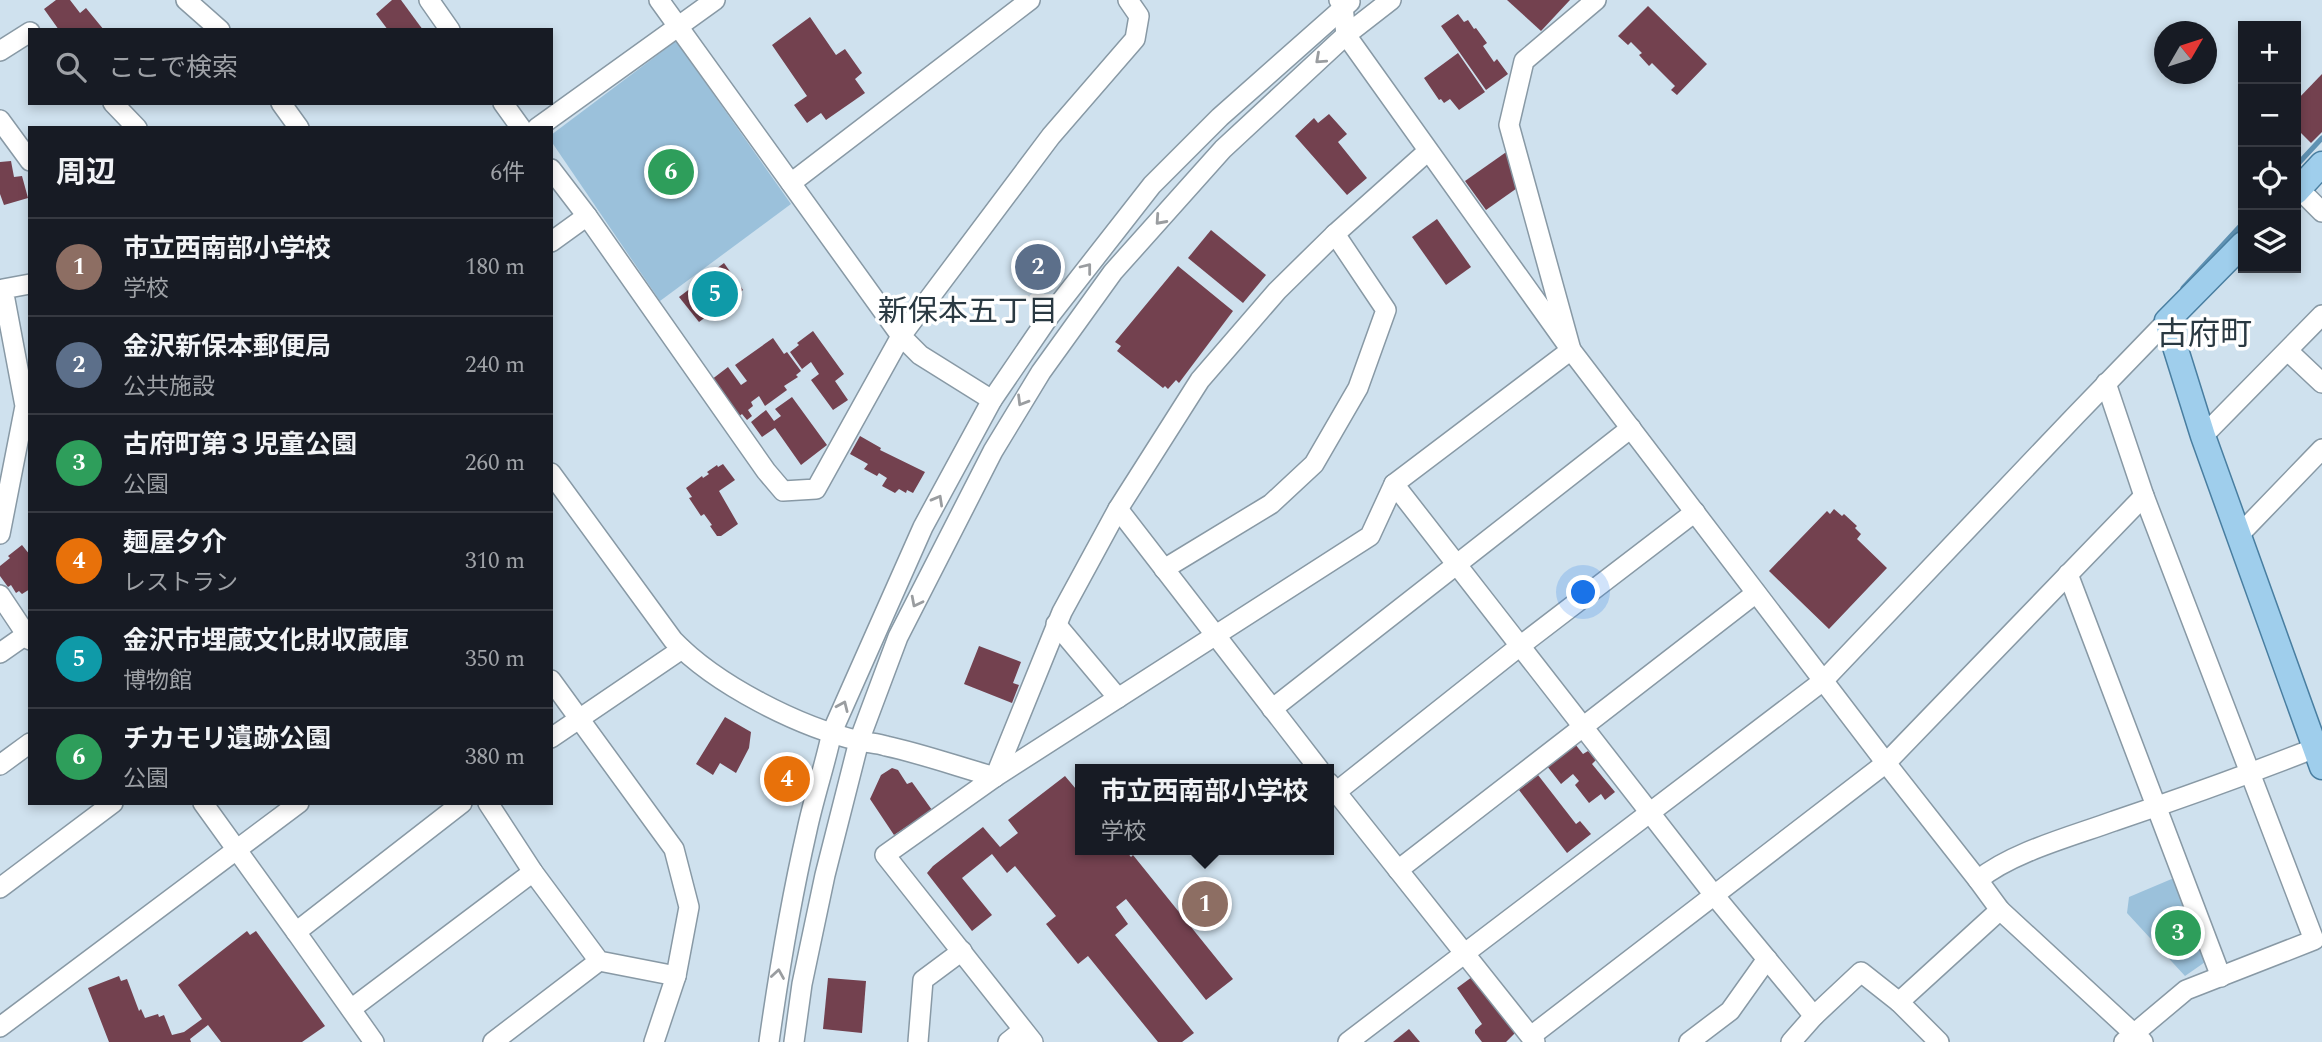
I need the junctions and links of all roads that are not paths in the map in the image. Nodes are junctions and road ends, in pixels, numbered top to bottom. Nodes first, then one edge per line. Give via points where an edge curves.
1 (186, 0) edge
2 (429, 0) edge
3 (659, 0) edge
4 (715, 0) edge
5 (1030, 0) edge
6 (1128, 0) edge
7 (1391, 0) edge
8 (1596, 0) edge
9 (1345, 2) edge
10 (678, 27) junction
11 (218, 28) edge
12 (449, 28) edge
13 (28, 34) edge
14 (1346, 35) junction
15 (0, 51) edge
16 (115, 105) edge
17 (282, 105) edge
18 (504, 105) edge
19 (0, 120) edge
20 (135, 126) edge
21 (298, 126) edge
22 (520, 126) edge
23 (540, 126) edge
24 (1427, 151) junction
25 (28, 159) edge
26 (2322, 164) edge
27 (553, 172) edge
28 (790, 183) junction
29 (2301, 186) edge
30 (2301, 194) edge
31 (2322, 212) edge
32 (587, 216) junction
33 (1335, 234) junction
34 (553, 241) edge
35 (2238, 249) edge
36 (28, 284) edge
37 (3, 309) edge
38 (2322, 316) edge
39 (2168, 321) junction
40 (901, 336) junction
41 (1571, 350) junction
42 (2288, 351) junction
43 (2106, 383) junction
44 (2322, 383) edge
45 (992, 400) junction
46 (27, 405) edge
47 (1631, 428) junction
48 (2203, 436) junction
49 (9, 439) edge
50 (2322, 449) edge
51 (553, 476) edge
52 (1394, 484) junction
53 (2144, 496) junction
54 (1118, 509) junction
55 (1695, 512) junction
56 (0, 534) edge
57 (2239, 534) junction
58 (1457, 565) junction
59 (1164, 569) junction
60 (2068, 575) junction
61 (1756, 593) junction
62 (0, 594) edge
63 (1056, 624) junction
64 (28, 635) edge
65 (1214, 635) junction
66 (1520, 646) junction
67 (682, 649) junction
68 (0, 653) edge
69 (1823, 681) junction
70 (553, 683) edge
71 (1118, 698) junction
72 (1272, 709) junction
73 (579, 718) junction
74 (1584, 728) junction
75 (832, 732) junction
76 (553, 737) edge
77 (859, 741) junction
78 (28, 744) edge
79 (2320, 752) edge
80 (1886, 763) junction
81 (1315, 764) edge
82 (0, 765) edge
83 (2249, 773) junction
84 (995, 777) junction
85 (1334, 786) edge
86 (1334, 788) edge
87 (110, 805) edge
88 (204, 805) edge
89 (296, 805) edge
90 (459, 805) edge
91 (489, 805) edge
92 (2156, 806) junction
93 (1649, 811) junction
94 (237, 850) junction
95 (1398, 870) junction
96 (533, 872) junction
97 (1978, 880) junction
98 (0, 888) edge
99 (1714, 895) junction
100 (2000, 910) junction
101 (296, 932) junction
102 (962, 951) junction
103 (1465, 953) junction
104 (1767, 959) junction
105 (599, 961) junction
106 (676, 976) junction
107 (2221, 977) junction
108 (1899, 1002) junction
109 (351, 1009) junction
110 (1814, 1016) junction
111 (0, 1027) edge
112 (1028, 1036) edge
113 (1533, 1039) edge
114 (2133, 1039) edge
115 (374, 1042) edge
116 (493, 1042) edge
117 (654, 1042) edge
118 (769, 1042) edge
119 (794, 1042) edge
120 (918, 1042) edge
121 (1007, 1042) edge
122 (1348, 1042) edge
123 (1689, 1042) edge
124 (1791, 1042) edge
125 (1939, 1042) edge

1 - 11 street
2 - 12 street
3 - 10 street
4 - 10 street
5 - 28 street
6 - 40 street via 1139,16 1135,39 1051,136
7 - 14 street
8 - 41 street via 1524,61 1509,125
9 - 14 street
45 -> 9 street via 1048,318 1152,185
10 - 23 street
10 - 28 street
13 - 15 street
14 - 24 street
14 -> 77 street via 1223,149 1113,272 1041,372 993,451 898,637
16 - 20 street
17 - 21 street
18 - 22 street
19 - 25 street
24 - 33 street
24 - 41 street
26 - 29 main road
27 - 32 street
28 - 40 street
30 - 31 street
32 - 34 street
32 - 40 street via 783,491 816,489
33 - 54 street via 1277,291 1200,380
33 - 59 street via 1386,310 1358,388 1314,464 1271,504
35 - 39 main road
36 - 37 street via 3,289
37 - 46 street
38 - 42 street
39 - 43 street
39 - 48 main road
40 - 45 street via 920,355
41 - 47 street
41 - 52 street
42 - 44 street
42 - 48 street
43 - 53 street
43 - 69 street
75 -> 45 street via 923,527
46 - 49 street
47 - 55 street
47 - 58 street
48 - 57 main road
49 - 56 street
50 - 57 street
51 - 67 street
52 - 58 street
52 - 65 street via 1370,536
53 - 60 street
53 - 83 street
54 - 59 street
54 - 63 street
55 - 61 street
55 - 66 street
57 - 79 main road
58 - 66 street
58 - 72 street
59 - 65 street
60 - 80 street
60 - 92 street
61 - 69 street
61 - 74 street
62 - 64 street
63 - 71 street
63 - 84 street
64 - 68 street
65 - 71 street
65 - 72 street
66 - 74 street
66 - 85 street
67 - 73 street
67 - 75 street via 744,695
69 - 80 street
69 - 93 street
70 - 73 street
71 - 84 street
72 - 81 street
73 - 76 street
73 - 106 street via 674,849 689,907
74 - 93 street
74 - 95 street
75 - 77 street
118 -> 75 street via 804,841
77 - 84 street
77 - 119 street via 825,875
78 - 82 street
79 - 83 street
80 - 97 street
80 - 99 street
83 - 92 street
83 - 107 street via 2314,940
84 - 102 street via 885,855
86 - 95 street
87 - 98 street
88 - 94 street
89 - 94 street
90 - 101 street
91 - 96 street
92 - 97 street via 2060,840 1992,869
92 - 107 street
93 - 99 street
93 - 103 street
94 - 101 street
94 - 111 street
95 - 103 street
96 - 105 street
96 - 109 street
97 - 100 street
99 - 104 street
99 - 113 street
100 - 108 street
100 - 114 street
101 - 109 street
102 - 112 street
102 - 120 street via 923,979
103 - 113 street
103 - 122 street
104 - 110 street
104 - 123 street via 1730,1011
105 - 106 street
105 - 116 street
106 - 117 street
107 - 114 street via 2186,990
108 - 110 street via 1861,972
108 - 125 street
109 - 115 street
110 - 124 street
112 - 121 street

